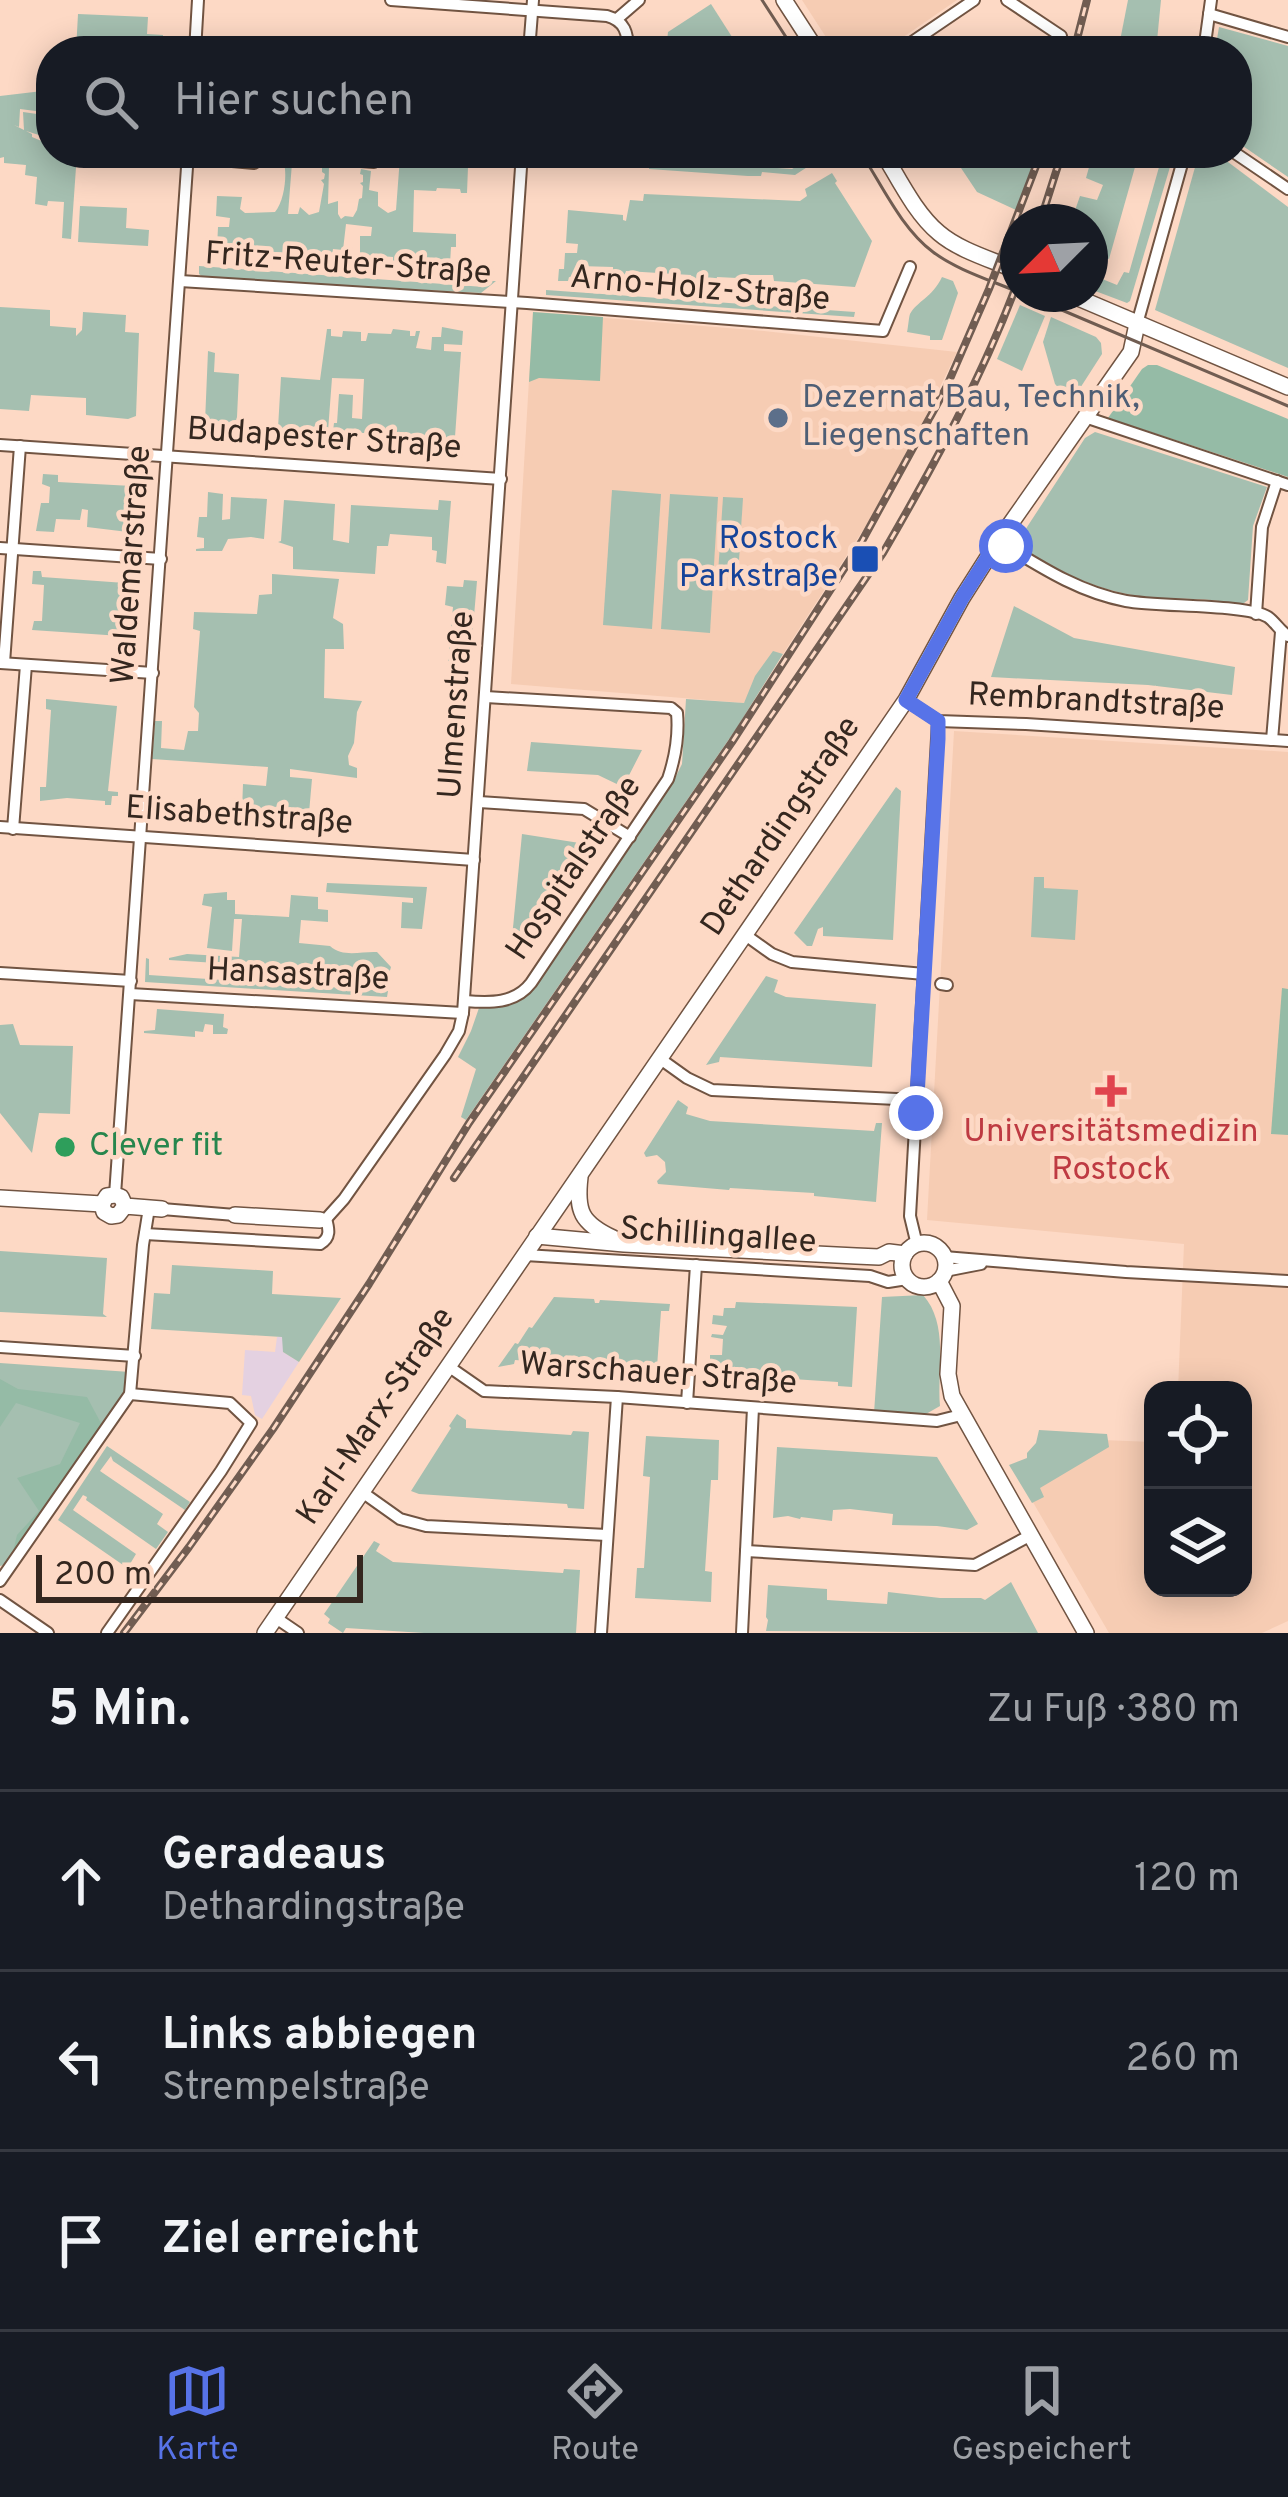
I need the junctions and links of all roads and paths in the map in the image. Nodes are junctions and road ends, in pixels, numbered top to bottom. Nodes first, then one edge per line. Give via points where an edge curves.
1 (198, 0) edge
2 (391, 0) edge
3 (639, 0) edge
4 (784, 0) edge
5 (974, 0) edge
6 (1007, 0) edge
7 (1210, 0) edge
8 (532, 5) edge
9 (1210, 14) junction
10 (617, 19) junction
11 (196, 36) edge
12 (530, 36) edge
13 (627, 36) edge
14 (807, 36) edge
15 (921, 36) edge
16 (1061, 36) dead end
17 (1206, 36) edge
18 (1288, 37) edge
19 (1252, 165) edge
20 (187, 168) edge
21 (521, 168) edge
22 (892, 168) edge
23 (1181, 168) edge
24 (1288, 189) edge
25 (1000, 263) edge
26 (910, 267) dead end
27 (180, 281) junction
28 (513, 302) junction
29 (1108, 311) edge
30 (1138, 324) junction
31 (1288, 387) edge
32 (1085, 417) junction
33 (0, 445) edge
34 (20, 446) junction
35 (168, 456) junction
36 (501, 478) junction
37 (1282, 483) edge
38 (998, 541) junction
39 (6, 548) edge
40 (160, 559) junction
41 (1256, 614) junction
42 (1284, 634) edge
43 (2, 663) edge
44 (26, 664) junction
45 (153, 673) junction
46 (486, 697) junction
47 (906, 700) junction
48 (938, 721) junction
49 (1272, 740) junction
50 (1288, 741) edge
51 (478, 802) junction
52 (7, 828) edge
53 (141, 837) junction
54 (630, 837) junction
55 (475, 860) junction
56 (745, 934) junction
57 (0, 973) edge
58 (924, 974) junction
59 (131, 988) junction
60 (464, 1007) junction
61 (659, 1058) junction
62 (917, 1100) junction
63 (580, 1174) junction
64 (0, 1198) edge
65 (114, 1202) junction
66 (156, 1209) junction
67 (235, 1215) joint
68 (323, 1219) junction
69 (145, 1234) junction
70 (537, 1236) junction
71 (624, 1244) junction
72 (525, 1255) junction
73 (908, 1260) junction
74 (696, 1265) junction
75 (939, 1274) junction
76 (1288, 1281) edge
77 (0, 1347) edge
78 (135, 1356) junction
79 (448, 1366) junction
80 (130, 1394) junction
81 (617, 1397) junction
82 (687, 1403) junction
83 (753, 1408) junction
84 (961, 1415) junction
85 (362, 1492) junction
86 (607, 1535) junction
87 (1030, 1535) junction
88 (746, 1551) junction
89 (0, 1581) edge
90 (0, 1600) edge
91 (276, 1618) junction
92 (48, 1633) edge
93 (106, 1633) edge
94 (265, 1633) edge
95 (298, 1633) edge
96 (601, 1633) edge
97 (742, 1633) edge
98 (1085, 1633) edge

1 - 11 street
2 - 8 street
3 - 10 street
4 - 14 street
5 - 15 street
6 - 16 street
7 - 9 street
8 - 10 street
8 - 12 street
9 - 17 street
9 - 18 street
10 - 13 street
19 - 24 street
20 - 27 street, Waldemarstraße
21 - 28 street, Ulmenstraße
22 - 25 street via 938,232
23 - 30 street
26 - 28 street, Arno-Holz-Straße via 883,332
27 - 28 street, Fritz-Reuter-Straße
27 - 35 street, Waldemarstraße
28 - 36 street, Ulmenstraße
29 - 30 street
30 - 31 street
30 - 32 street, Dethardingstraße via 1131,352
32 - 37 street
32 - 38 street, Dethardingstraße
33 - 34 street, Budapester Straße
34 - 35 street, Budapester Straße
34 - 39 street
35 - 36 street, Budapester Straße
35 - 40 street, Waldemarstraße
36 - 46 street, Ulmenstraße
37 - 41 street via 1262,527
38 - 41 street via 1103,596
38 - 47 street, Dethardingstraße
39 - 40 street
39 - 43 street
40 - 45 street, Waldemarstraße
41 - 42 street
42 - 49 street
43 - 44 street
44 - 45 street
44 - 52 street
45 - 53 street, Waldemarstraße
46 - 51 street, Ulmenstraße
46 - 54 street, Hospitalstraße via 677,713 668,778
47 - 48 street, Rembrandtstraße
47 - 56 street, Dethardingstraße
48 - 49 street, Rembrandtstraße
48 - 58 street
49 - 50 street, Rembrandtstraße
51 - 54 street via 584,808
51 - 55 street, Ulmenstraße
52 - 53 street, Elisabethstraße
53 - 55 street, Elisabethstraße
53 - 59 street, Waldemarstraße
54 - 60 street, Hospitalstraße via 521,996
55 - 60 street, Ulmenstraße
56 - 58 street via 792,962
56 - 61 street, Dethardingstraße
57 - 59 street
58 - 62 street
59 - 60 street, Hansastraße
59 - 65 street, Waldemarstraße
60 - 68 street, Ulmenstraße via 445,1055
61 - 62 street via 712,1090
61 - 63 street, Dethardingstraße
62 - 73 street
63 - 70 street, Dethardingstraße
63 - 71 street via 583,1217
64 - 65 street
65 - 66 street
66 - 67 street
66 - 69 street
67 - 68 street
68 - 69 street via 329,1233 320,1244
69 - 78 street
70 - 71 street, Schillingallee
70 - 72 street, Karl-Marx-Straße
71 - 73 street, Schillingallee
72 - 74 street, Schillingallee
72 - 79 street, Karl-Marx-Straße
73 - 74 street, Schillingallee via 888,1282
73 - 75 street, Schillingallee via 914,1285
73 - 75 street, Schillingallee via 930,1244
74 - 82 street
75 - 76 street, Schillingallee via 990,1262
75 - 84 street via 952,1306 949,1385
77 - 78 street
78 - 80 street
79 - 81 street, Warschauer Straße via 484,1391
79 - 85 street, Karl-Marx-Straße
80 - 89 street
80 - 93 street via 230,1403 251,1423
81 - 82 street, Warschauer Straße
81 - 86 street
82 - 83 street, Warschauer Straße
83 - 84 street, Warschauer Straße via 937,1421
83 - 88 street
84 - 87 street
85 - 86 street via 400,1519 426,1526
85 - 91 street, Karl-Marx-Straße
86 - 96 street
87 - 88 street via 975,1565
87 - 98 street
88 - 97 street
90 - 92 street
91 - 94 street, Karl-Marx-Straße
91 - 95 street

